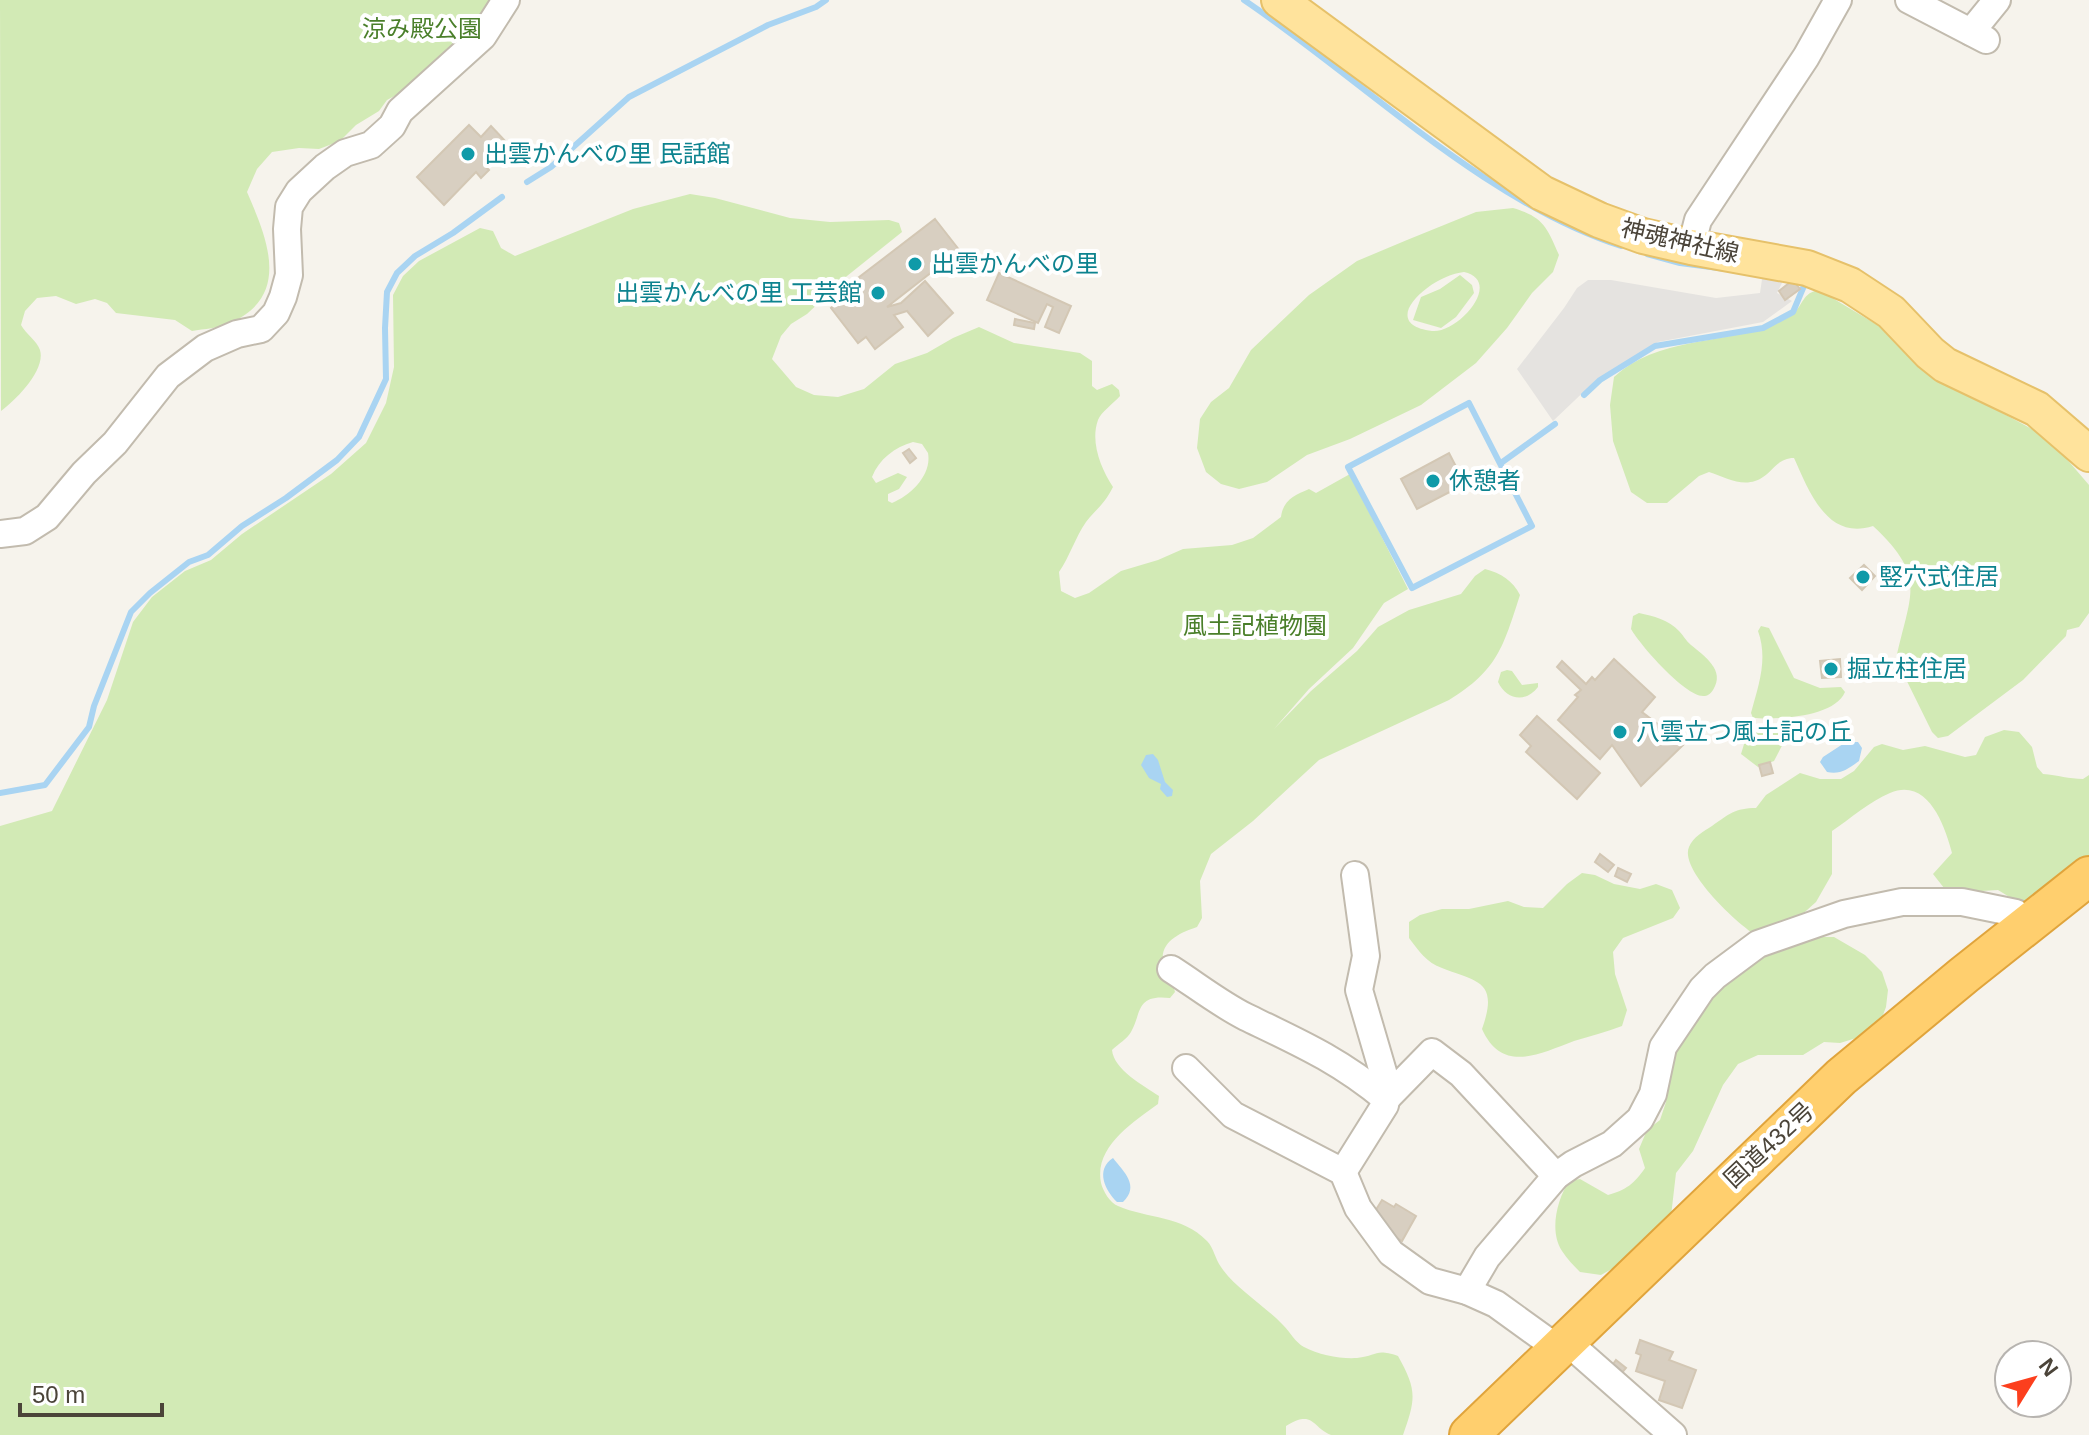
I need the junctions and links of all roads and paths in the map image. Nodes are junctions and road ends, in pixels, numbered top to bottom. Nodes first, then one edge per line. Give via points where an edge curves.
1 (506, 0) edge
2 (1279, 0) edge
3 (1837, 0) edge
4 (1909, 0) edge
5 (1997, 0) edge
6 (1691, 247) junction
7 (2089, 454) edge
8 (0, 534) edge
9 (1355, 875) dead end
10 (2089, 876) edge
11 (2028, 926) junction
12 (1171, 969) dead end
13 (1186, 1068) dead end
14 (1386, 1099) junction
15 (1343, 1172) junction
16 (1556, 1176) junction
17 (1467, 1291) junction
18 (1561, 1344) junction
19 (1469, 1435) edge
20 (1673, 1435) edge

1 - 8 street via 483,36 400,111 392,126 371,145 345,153 299,191 289,207 289,275 276,313 261,329 205,348 168,376 47,517 25,531
2 - 6 main road, 神魂神社線 via 1542,193 1643,236
3 - 6 street via 1806,57 1698,220
4 - 5 street via 1979,36
6 - 7 main road, 神魂神社線 via 1807,268 1850,285 1891,312 1945,365 2037,409
9 - 14 street via 1366,956 1359,990 1388,1089
10 - 11 highway, 国道432号
11 - 16 street via 2016,913 1962,902 1902,902 1844,914 1758,944 1702,989 1663,1047 1653,1094 1640,1119 1612,1144
11 - 18 highway, 国道432号 via 1841,1077
12 - 14 street via 1245,1016 1340,1063
13 - 15 street via 1233,1115
14 - 15 street
14 - 16 street via 1432,1052 1461,1074
15 - 17 street via 1358,1208 1391,1253 1430,1281
16 - 17 street via 1487,1257
17 - 18 street
18 - 19 highway, 国道432号
18 - 20 street

